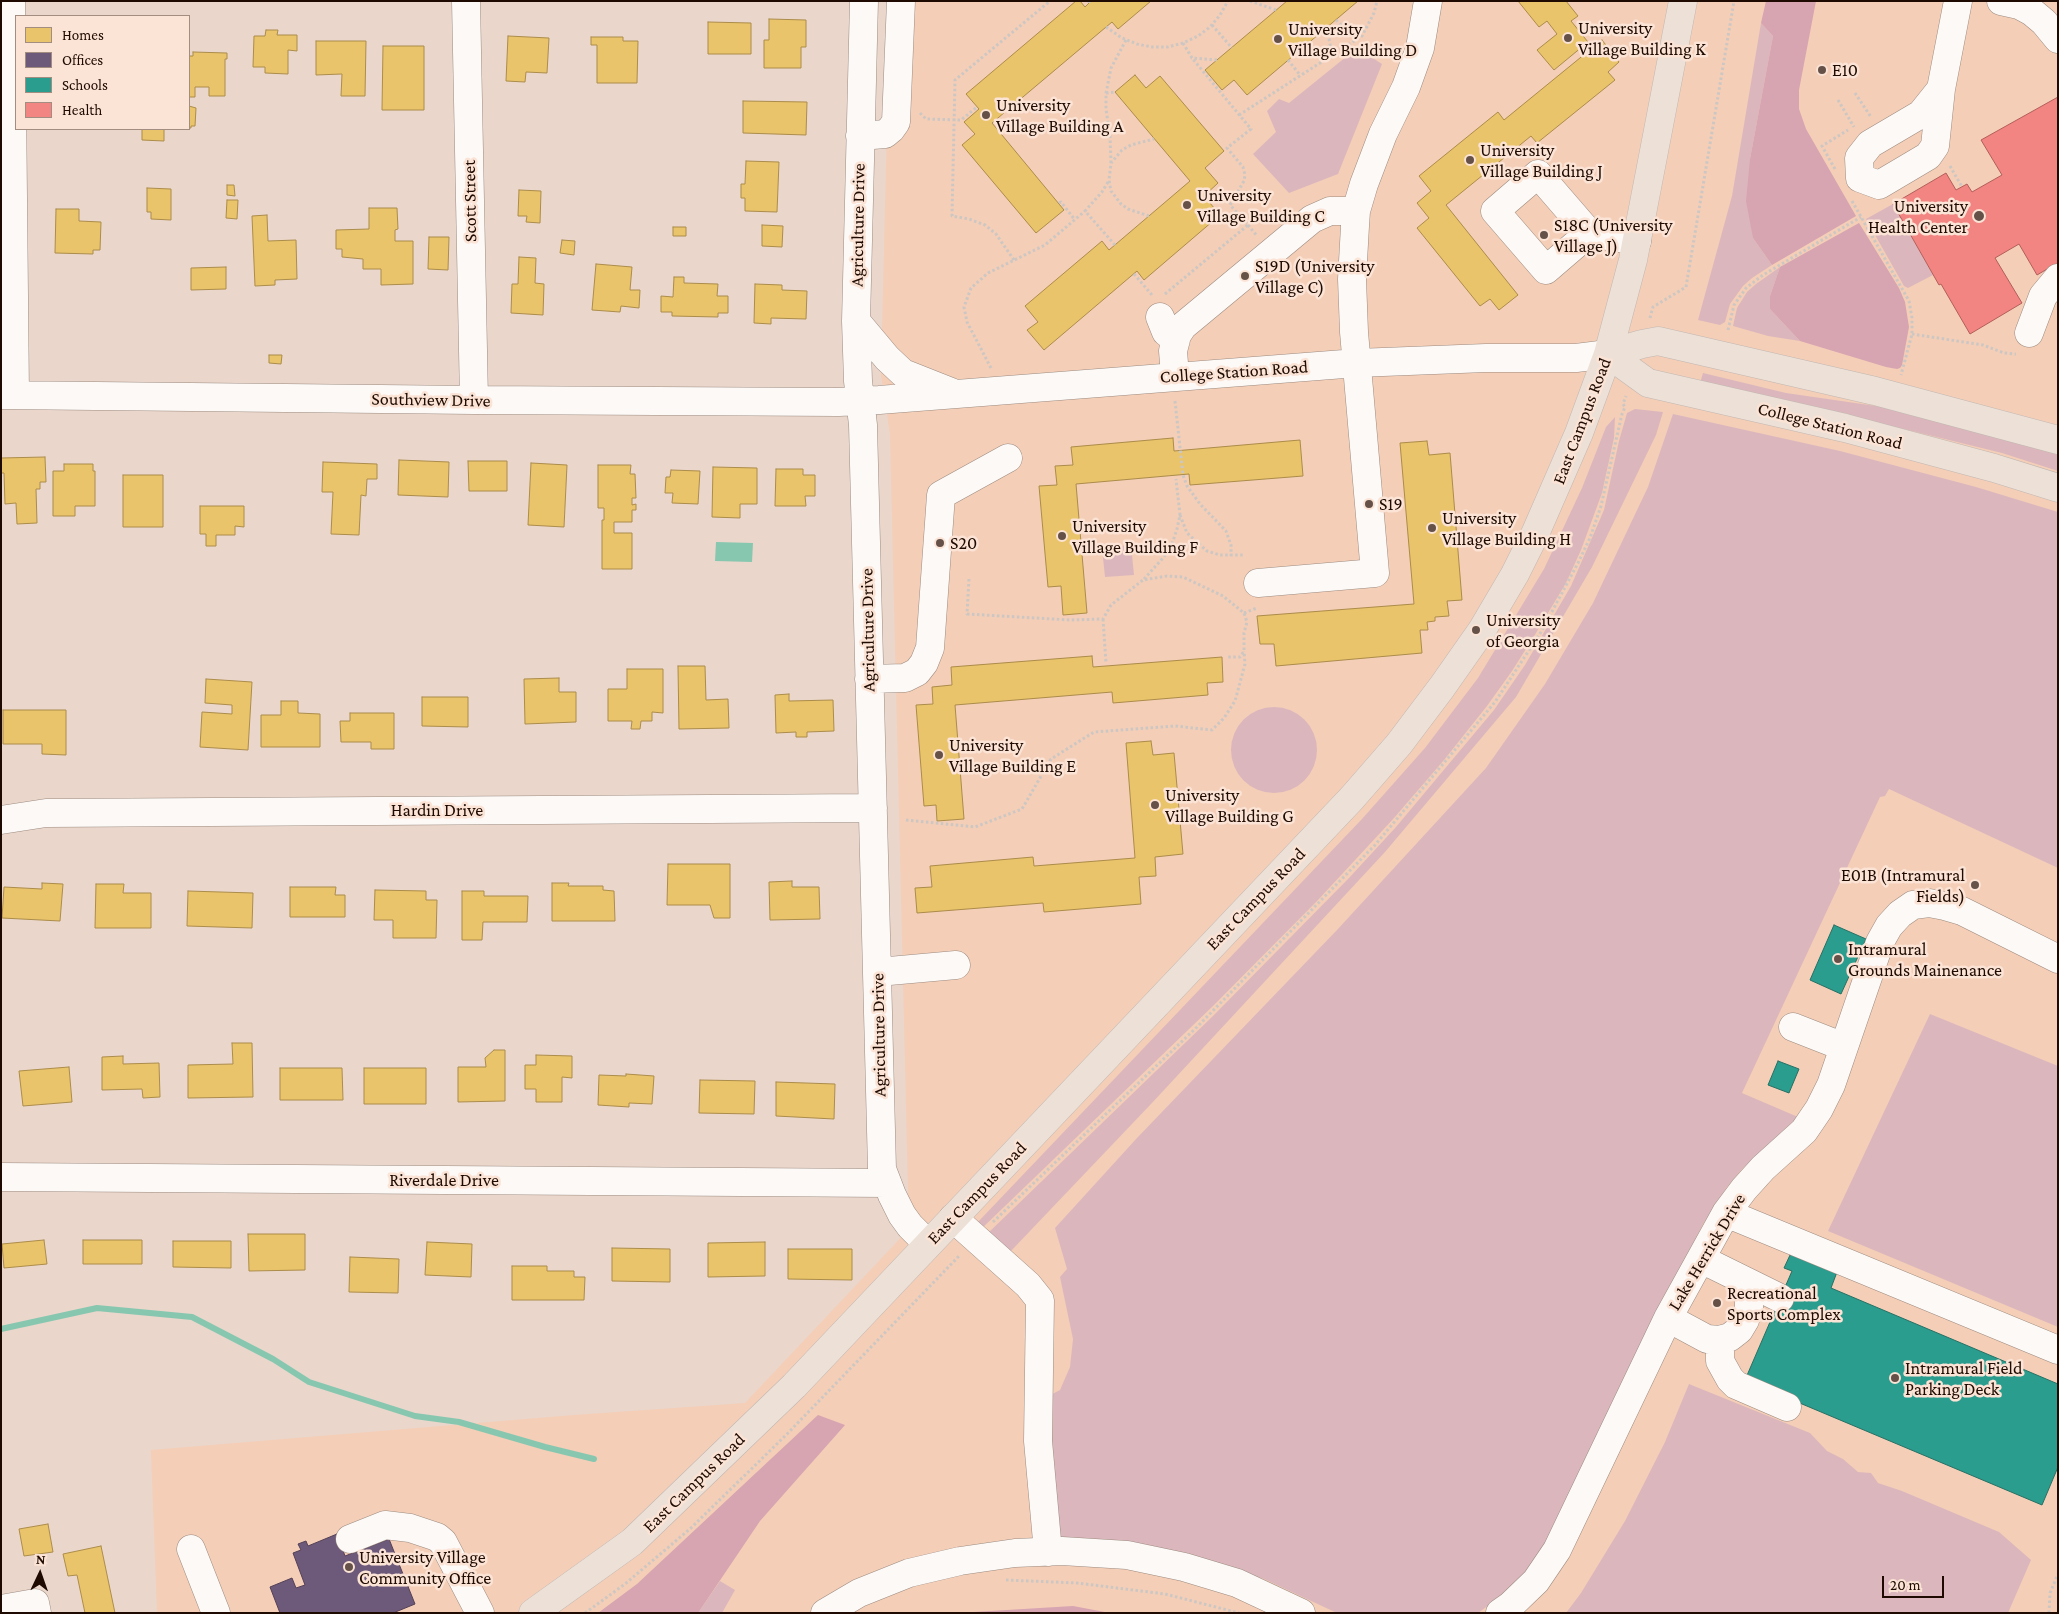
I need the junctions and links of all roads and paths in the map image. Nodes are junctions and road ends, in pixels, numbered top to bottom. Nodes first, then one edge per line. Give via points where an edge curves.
1 (11, 1) edge
2 (466, 1) edge
3 (864, 1) edge
4 (901, 1) edge
5 (1050, 1) edge
6 (1228, 1) edge
7 (1250, 1) edge
8 (1376, 1) edge
9 (1428, 1) edge
10 (1683, 1) edge
11 (1734, 1) edge
12 (1958, 1) edge
13 (2001, 1) edge
14 (1276, 10) dead end
15 (1336, 20) dead end
16 (1212, 25) junction
17 (1106, 27) dead end
18 (1324, 30) dead end
19 (1365, 30) junction
20 (1126, 40) junction
21 (2058, 40) edge
22 (1183, 43) junction
23 (1232, 48) dead end
24 (1332, 54) junction
25 (1192, 58) junction
26 (1218, 60) dead end
27 (1288, 60) dead end
28 (1300, 75) junction
29 (898, 89) junction
30 (1941, 89) dead end
31 (1115, 92) dead end
32 (1106, 93) junction
33 (1855, 93) dead end
34 (1838, 100) dead end
35 (977, 106) dead end
36 (1239, 115) junction
37 (1871, 118) dead end
38 (954, 120) junction
39 (1854, 127) dead end
40 (860, 136) junction
41 (1154, 139) dead end
42 (1111, 163) junction
43 (1949, 163) dead end
44 (1109, 180) junction
45 (1962, 186) dead end
46 (1059, 203) dead end
47 (1356, 210) junction
48 (1085, 211) junction
49 (1149, 216) dead end
50 (1075, 220) junction
51 (1589, 232) dead end
52 (1637, 241) junction
53 (1115, 245) dead end
54 (1014, 260) junction
55 (1134, 274) dead end
56 (2058, 278) edge
57 (1159, 304) junction
58 (1653, 307) dead end
59 (2049, 307) edge
60 (856, 321) junction
61 (1728, 330) dead end
62 (1912, 334) junction
63 (1176, 340) junction
64 (2025, 344) joint
65 (1608, 354) junction
66 (1357, 363) junction
67 (1901, 375) dead end
68 (1175, 388) junction
69 (1006, 390) junction
70 (958, 394) junction
71 (8, 395) edge
72 (474, 400) junction
73 (860, 401) junction
74 (1623, 404) dead end
75 (2058, 440) edge
76 (1008, 458) dead end
77 (1176, 479) dead end
78 (2058, 488) edge
79 (1180, 515) junction
80 (1185, 528) junction
81 (1177, 529) junction
82 (1243, 555) dead end
83 (1231, 556) junction
84 (1153, 570) junction
85 (1158, 577) junction
86 (969, 579) dead end
87 (1144, 580) junction
88 (1258, 582) dead end
89 (1103, 619) junction
90 (1244, 651) junction
91 (1226, 657) dead end
92 (1106, 663) dead end
93 (869, 679) junction
94 (873, 808) junction
95 (1, 820) edge
96 (906, 820) dead end
97 (2058, 959) edge
98 (956, 965) dead end
99 (878, 972) junction
100 (1793, 1027) dead end
101 (1844, 1047) junction
102 (1, 1178) edge
103 (887, 1183) junction
104 (1726, 1213) junction
105 (953, 1218) junction
106 (976, 1239) junction
107 (928, 1244) junction
108 (1701, 1259) junction
109 (1749, 1283) junction
110 (1780, 1298) dead end
111 (1668, 1318) junction
112 (1720, 1340) junction
113 (2058, 1350) edge
114 (1787, 1407) dead end
115 (350, 1538) dead end
116 (191, 1550) dead end
117 (1048, 1552) junction
118 (2058, 1574) edge
119 (998, 1580) dead end
120 (1, 1609) edge
121 (37, 1613) edge
122 (216, 1613) edge
123 (480, 1613) edge
124 (533, 1613) edge
125 (825, 1613) edge
126 (1240, 1613) edge
127 (1301, 1613) edge
128 (1500, 1613) edge
129 (2050, 1613) edge

1 - 71 street
2 - 72 street, Scott Street
3 - 40 street, Agriculture Drive
4 - 29 street
5 - 38 path via 955,80
6 - 16 path
7 - 14 path
8 - 19 path
9 - 47 street via 1420,48 1406,87 1383,134
10 - 52 main road, East Campus Road
11 - 58 path via 1686,287
12 - 30 street
13 - 21 street via 2020,5 2032,12
15 - 19 path via 1350,30
16 - 22 path
16 - 23 path
17 - 20 path
18 - 24 path
19 - 24 path via 1362,36
20 - 22 path via 1152,47
20 - 32 path via 1111,68
22 - 25 path
24 - 28 path
25 - 26 path
25 - 36 path
27 - 28 path
28 - 36 path
29 - 38 path via 926,119
29 - 40 street via 894,127 880,135
31 - 32 path
32 - 42 path
33 - 37 path
34 - 39 path
35 - 38 path via 961,120
36 - 57 path via 1251,129 1227,148 1245,174 1230,205 1248,225
38 - 54 path via 952,216 985,225 996,234
40 - 60 street, Agriculture Drive
41 - 42 path via 1131,145
42 - 44 path
43 - 45 path
44 - 48 path
44 - 49 path via 1111,191 1121,204 1128,210
46 - 50 path
47 - 63 street via 1330,211 1312,219 1183,326
47 - 66 street via 1352,279
48 - 50 path
48 - 53 path
50 - 54 path via 1045,245
51 - 52 street
52 - 65 main road, East Campus Road
54 - 69 path via 988,272 971,288 964,307 973,337
55 - 57 path
56 - 59 street via 2045,292
57 - 63 street via 1166,332
59 - 64 street
60 - 70 street via 903,373
60 - 73 street, Agriculture Drive
61 - 62 path via 1734,305 1746,288 1861,217 1909,301
62 - 64 path via 1983,345 2004,353
62 - 67 path
63 - 68 street via 1173,351
65 - 66 street, College Station Road via 1576,358
65 - 75 main road, College Station Road via 1658,341 1875,391
65 - 78 main road, College Station Road via 1648,383 1845,428
65 - 105 main road, East Campus Road via 1579,433 1515,574 1482,630 1399,744 1352,798
66 - 68 street, College Station Road
66 - 88 street via 1375,573
68 - 69 street, College Station Road
68 - 83 path via 1182,466 1187,486 1226,532
69 - 70 street, College Station Road
70 - 73 street, College Station Road
71 - 72 street, Southview Drive
72 - 73 street, Southview Drive
73 - 93 street, Agriculture Drive
74 - 106 path via 1625,407 1609,476 1590,538 1541,632 1495,702 1375,845 1197,1027
76 - 93 street via 941,495 930,648 924,663 917,672 905,678
77 - 79 path
79 - 80 path
79 - 81 path
80 - 81 path
80 - 83 path via 1193,540 1207,551
81 - 84 path via 1172,544
82 - 83 path
84 - 85 path
84 - 87 path
85 - 87 path
85 - 90 path via 1183,577 1223,596 1244,613 1247,622
86 - 89 path via 967,614 1062,620
87 - 89 path via 1111,605
89 - 92 path
90 - 91 path via 1240,657
90 - 96 path via 1245,664 1235,701 1212,730 1175,726 1094,732 1052,758 1022,809 974,827
93 - 94 street, Agriculture Drive
94 - 95 street, Hardin Drive via 46,813
94 - 99 street, Agriculture Drive
97 - 101 street, Lake Herrick Drive via 1962,911 1929,903 1913,905 1889,926 1880,942
98 - 99 street
99 - 103 street, Agriculture Drive via 882,1169
100 - 101 street
101 - 104 street, Lake Herrick Drive via 1831,1085 1804,1131 1763,1168
102 - 103 street, Riverdale Drive
103 - 107 street, Agriculture Drive via 902,1215
104 - 108 street, Lake Herrick Drive
104 - 113 street
105 - 106 street
105 - 107 main road, East Campus Road
106 - 117 street via 1028,1284 1040,1300 1038,1441
107 - 124 main road, East Campus Road via 794,1386 632,1542
108 - 109 street
108 - 111 street, Lake Herrick Drive
109 - 110 street
109 - 112 street via 1746,1320 1730,1337
111 - 112 street via 1707,1339
111 - 128 street, Lake Herrick Drive via 1557,1550 1536,1581
112 - 114 street via 1720,1361 1730,1379 1736,1385
115 - 123 street via 385,1525 410,1528 437,1537 443,1542
116 - 122 street
117 - 125 street via 960,1561 909,1574 859,1593
117 - 127 street via 1128,1555 1184,1567 1237,1583
118 - 129 path via 2050,1593
119 - 126 path via 1078,1583 1165,1594
120 - 121 street via 35,1603

